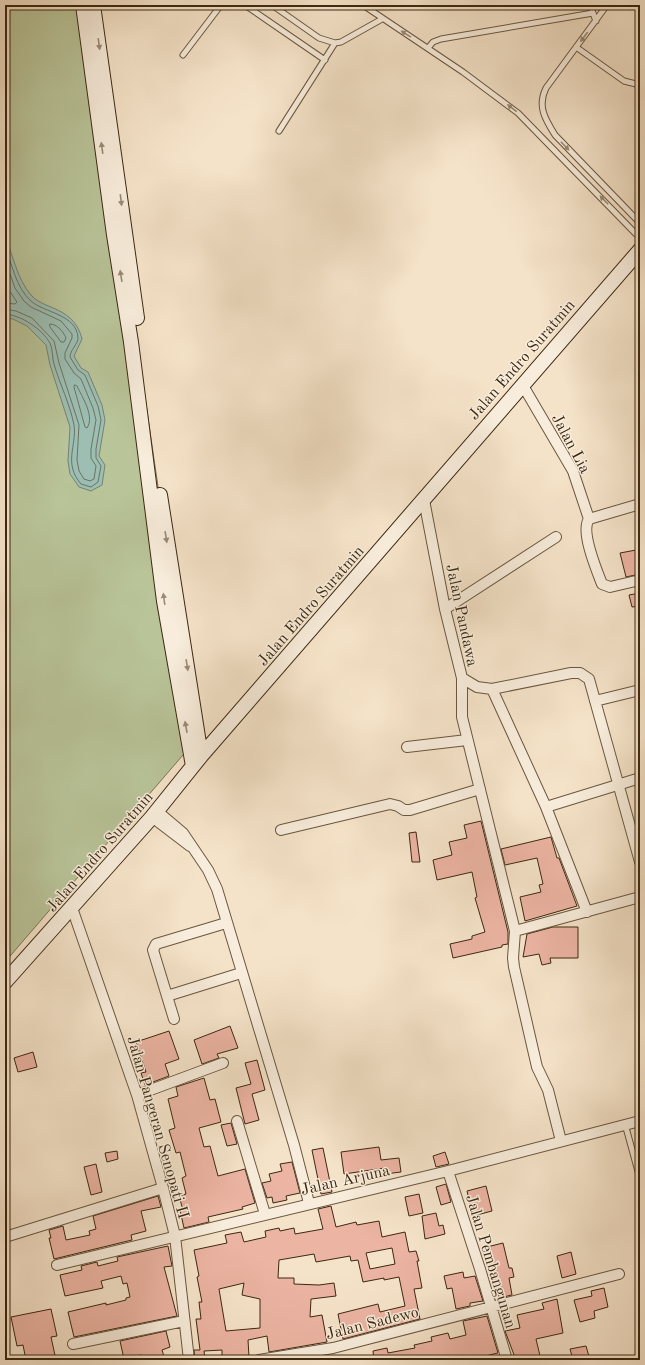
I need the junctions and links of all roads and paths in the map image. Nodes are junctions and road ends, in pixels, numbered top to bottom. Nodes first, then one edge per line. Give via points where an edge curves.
1 (83, 5) edge
2 (93, 5) edge
3 (221, 5) edge
4 (245, 5) edge
5 (272, 5) edge
6 (363, 5) edge
7 (591, 5) edge
8 (607, 5) edge
9 (593, 14) junction
10 (382, 19) junction
11 (596, 21) junction
12 (335, 43) junction
13 (576, 47) junction
14 (428, 48) junction
15 (183, 55) dead end
16 (325, 60) junction
17 (640, 85) edge
18 (279, 131) dead end
19 (640, 223) edge
20 (640, 235) edge
21 (640, 250) edge
22 (522, 384) junction
23 (424, 500) junction
24 (640, 504) edge
25 (589, 519) junction
26 (556, 537) dead end
27 (640, 580) edge
28 (445, 610) junction
29 (462, 678) junction
30 (492, 688) junction
31 (640, 690) edge
32 (595, 701) junction
33 (467, 740) junction
34 (407, 746) dead end
35 (197, 761) junction
36 (640, 778) edge
37 (618, 784) junction
38 (480, 789) junction
39 (546, 807) junction
40 (154, 814) junction
41 (281, 830) dead end
42 (637, 838) edge
43 (640, 862) edge
44 (640, 897) edge
45 (72, 908) junction
46 (587, 912) junction
47 (226, 923) junction
48 (515, 931) junction
49 (241, 973) junction
50 (5, 982) edge
51 (167, 996) junction
52 (174, 1019) dead end
53 (223, 1063) dead end
54 (137, 1095) junction
55 (237, 1121) dead end
56 (640, 1121) edge
57 (625, 1124) junction
58 (561, 1140) junction
59 (448, 1171) junction
60 (639, 1175) dead end
61 (163, 1188) junction
62 (309, 1203) junction
63 (265, 1214) junction
64 (174, 1236) junction
65 (5, 1237) edge
66 (57, 1265) dead end
67 (620, 1274) dead end
68 (491, 1307) junction
69 (184, 1321) junction
70 (73, 1344) dead end
71 (189, 1360) edge
72 (259, 1360) edge
73 (507, 1360) edge

35 -> 1 street via 164,601 131,342
2 -> 35 street
3 - 15 lane
4 - 16 lane
5 - 12 lane via 319,38
6 - 10 lane
7 - 9 lane
8 - 11 lane
9 - 11 lane
9 - 14 lane via 441,39 433,42
10 - 12 lane
14 -> 10 lane
11 -> 13 lane
12 - 16 lane
13 - 17 lane via 624,81
13 -> 19 lane via 544,92 541,105 543,113 555,135
20 -> 14 lane via 636,234 518,113
16 - 18 lane
21 - 22 street, Jalan Endro Suratmin
22 - 23 street, Jalan Endro Suratmin
22 - 25 street, Jalan Lia via 573,471
23 - 28 street, Jalan Pandawa
23 - 35 street, Jalan Endro Suratmin
24 - 25 street
25 - 27 street, Jalan Lia via 586,522 586,534 602,584 610,587
26 - 28 street
28 - 29 street, Jalan Pandawa
29 - 30 street, Jalan Pandawa via 477,687
29 - 33 street via 462,717
30 - 32 street, Jalan Pandawa via 559,674 580,673 589,679
30 - 39 street
31 - 32 street
32 - 37 street, Jalan Pandawa
33 - 34 street
33 - 38 street
35 - 40 street, Jalan Endro Suratmin
36 - 37 street
37 - 39 street
37 - 42 street, Jalan Pandawa
38 - 41 street via 410,810 390,804
38 - 48 street
39 - 46 street
40 - 45 street, Jalan Endro Suratmin
40 - 47 street via 177,838 192,847 208,870 217,889
42 - 43 street, Jalan Pandawa
44 - 46 street
45 - 50 street, Jalan Endro Suratmin
45 - 54 street, Jalan Pangeran Senopati II
46 - 48 street
47 - 49 street
47 - 51 street via 156,944 153,950
48 - 58 street via 514,967 537,1067 548,1090
49 - 51 street
49 - 62 street via 294,1145
51 - 52 street
53 - 54 street
54 - 61 street, Jalan Pangeran Senopati II
55 - 63 street
56 - 57 street, Jalan Arjuna
57 - 58 street, Jalan Arjuna
57 - 60 lane
58 - 59 street, Jalan Arjuna
59 - 62 street, Jalan Arjuna
59 - 68 street, Jalan Pembangunan
61 - 64 street, Jalan Pangeran Senopati II
61 - 65 street
62 - 63 street, Jalan Arjuna
63 - 64 street, Jalan Arjuna
64 - 66 street, Jalan Arjuna
64 - 69 street, Jalan Pangeran Senopati II
67 - 68 street, Jalan Sadewo
68 - 72 street, Jalan Sadewo via 333,1348
68 - 73 street, Jalan Pembangunan
69 - 70 street
69 - 71 street, Jalan Pangeran Senopati II

